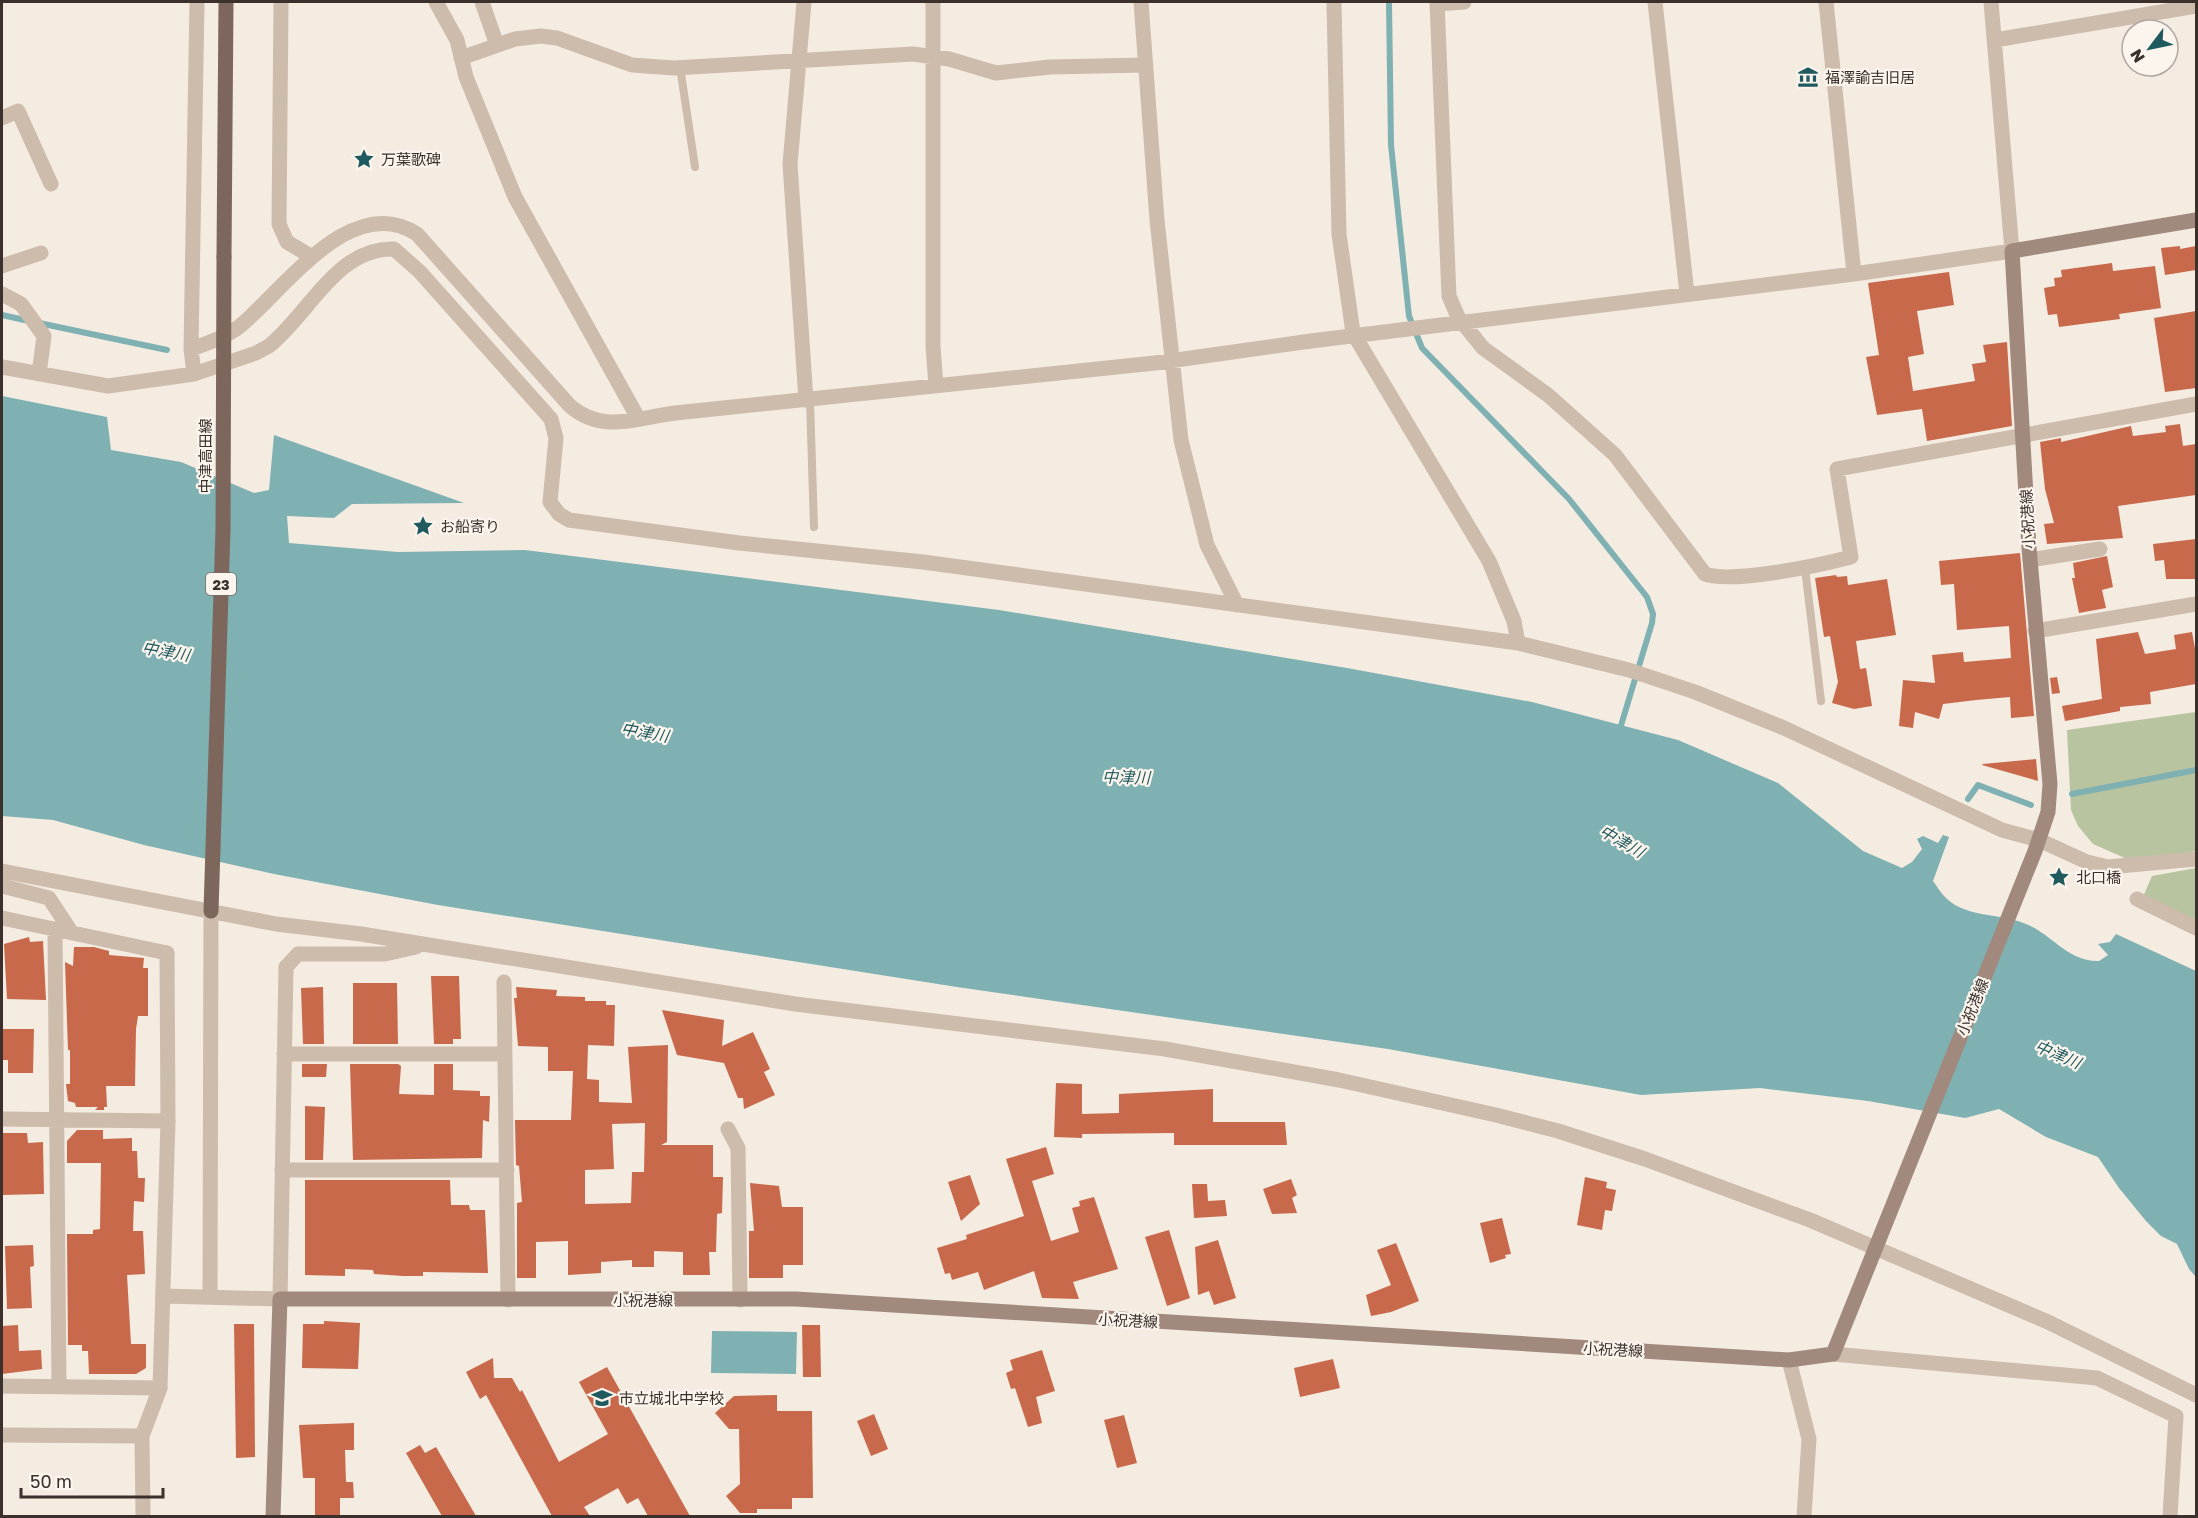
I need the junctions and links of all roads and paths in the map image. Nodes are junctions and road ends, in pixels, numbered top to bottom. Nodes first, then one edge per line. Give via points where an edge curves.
1 (197, 2) edge
2 (226, 2) edge
3 (281, 2) edge
4 (436, 2) edge
5 (482, 2) edge
6 (804, 2) edge
7 (933, 2) edge
8 (1141, 2) edge
9 (1334, 2) edge
10 (1464, 2) edge
11 (1655, 2) edge
12 (1826, 2) edge
13 (1991, 2) edge
14 (1437, 3) edge
15 (2196, 6) edge
16 (1995, 40) junction
17 (496, 45) junction
18 (932, 56) junction
19 (462, 58) junction
20 (800, 62) junction
21 (1146, 64) junction
22 (680, 67) junction
23 (2, 118) edge
24 (695, 167) dead end
25 (51, 184) dead end
26 (2196, 220) edge
27 (2012, 251) junction
28 (40, 253) dead end
29 (312, 257) junction
30 (2, 266) edge
31 (1854, 273) junction
32 (2, 294) edge
33 (1687, 294) junction
34 (1461, 322) junction
35 (1354, 335) junction
36 (191, 349) junction
37 (1171, 361) junction
38 (2, 367) edge
39 (39, 374) junction
40 (194, 374) junction
41 (936, 386) junction
42 (808, 400) junction
43 (2196, 404) edge
44 (638, 418) junction
45 (2022, 434) junction
46 (814, 527) dead end
47 (2100, 549) dead end
48 (2030, 560) junction
49 (1805, 568) junction
50 (2196, 604) edge
51 (1237, 605) junction
52 (2035, 631) junction
53 (1518, 643) junction
54 (1821, 701) dead end
55 (2037, 846) junction
56 (2196, 859) edge
57 (2, 871) edge
58 (2, 886) edge
59 (2137, 899) dead end
60 (211, 911) junction
61 (2, 918) edge
62 (2196, 928) edge
63 (55, 929) junction
64 (72, 933) junction
65 (422, 945) junction
66 (504, 982) dead end
67 (284, 1053) junction
68 (505, 1054) junction
69 (2, 1119) edge
70 (57, 1120) junction
71 (168, 1121) junction
72 (728, 1129) dead end
73 (282, 1170) junction
74 (507, 1170) junction
75 (1878, 1243) junction
76 (163, 1296) junction
77 (210, 1297) junction
78 (280, 1299) junction
79 (508, 1300) junction
80 (740, 1300) junction
81 (1833, 1354) junction
82 (1789, 1360) junction
83 (2, 1386) edge
84 (59, 1387) junction
85 (160, 1388) junction
86 (2196, 1395) edge
87 (2, 1435) edge
88 (142, 1436) junction
89 (143, 1516) edge
90 (273, 1516) edge
91 (1804, 1516) edge
92 (2170, 1516) edge

1 - 36 street
2 - 60 main road, 中津高田線 / 23, bridge via 223,529
3 - 29 street via 279,224 287,242
4 - 19 street
5 - 17 street
6 - 20 street
7 - 18 street
8 - 21 street
9 - 35 street via 1339,234
10 - 14 street
11 - 33 street
12 - 31 street
13 - 16 street
14 - 34 street via 1449,296
15 - 16 street
16 - 27 street
17 - 19 street
17 - 22 street via 525,36 541,36 632,64
18 - 20 street
18 - 21 street via 996,73
18 - 41 street
19 - 44 street via 466,77 515,197
20 - 22 street
20 - 42 street via 791,136 790,193
21 - 37 street
22 - 24 lane
23 - 25 street via 18,111
26 - 27 main road
27 - 31 street
27 - 45 main road, 小祝港線
28 - 30 street
29 - 36 street via 238,327
29 - 44 street via 366,225 410,229 580,415 607,423
31 - 33 street
32 - 39 street via 21,304 44,336
33 - 34 street
34 - 35 street
34 - 49 street via 1490,354 1548,395 1615,455 1705,574 1720,577
35 - 37 street
35 - 53 street via 1490,561 1514,621
36 - 40 street
37 - 41 street
37 - 51 street via 1181,440 1201,525
38 - 39 street
39 - 40 street via 108,386
40 - 51 street via 269,346 351,261 369,251 394,249 420,272 551,419 556,438 550,502 568,520
41 - 42 street
42 - 44 street
42 - 46 lane
43 - 45 street
45 - 48 main road, 小祝港線
45 - 49 street via 1837,469 1851,557
47 - 48 street
48 - 52 main road, 小祝港線
49 - 54 lane
50 - 52 street
51 - 53 street
52 - 55 main road, 小祝港線 via 2050,784 2048,812
53 - 55 street via 1629,670 1695,692 1784,728
55 - 56 street via 2108,867
55 - 75 main road, 小祝港線
57 - 60 street
58 - 64 street via 49,898
59 - 62 street
60 - 65 street
60 - 77 street
61 - 63 street
63 - 64 street
63 - 70 street
64 - 71 street via 167,953
65 - 67 street via 385,954 298,954 286,967
65 - 75 street via 795,1004 1165,1049 1340,1080 1558,1131
66 - 68 street
67 - 68 street
67 - 73 street
68 - 74 street
69 - 70 street
70 - 71 street
70 - 84 street
71 - 76 street
72 - 80 street via 738,1148
73 - 74 street
73 - 78 street
74 - 79 street
75 - 81 main road, 小祝港線
75 - 86 street
76 - 77 street
76 - 85 street
77 - 78 street
78 - 79 main road, 小祝港線
78 - 90 main road
79 - 80 main road, 小祝港線
80 - 82 main road, 小祝港線 via 796,1299
81 - 82 main road, 小祝港線
81 - 92 street via 2097,1378 2176,1416
82 - 91 street via 1809,1439
83 - 84 street
84 - 85 street
85 - 88 street
87 - 88 street
88 - 89 street

